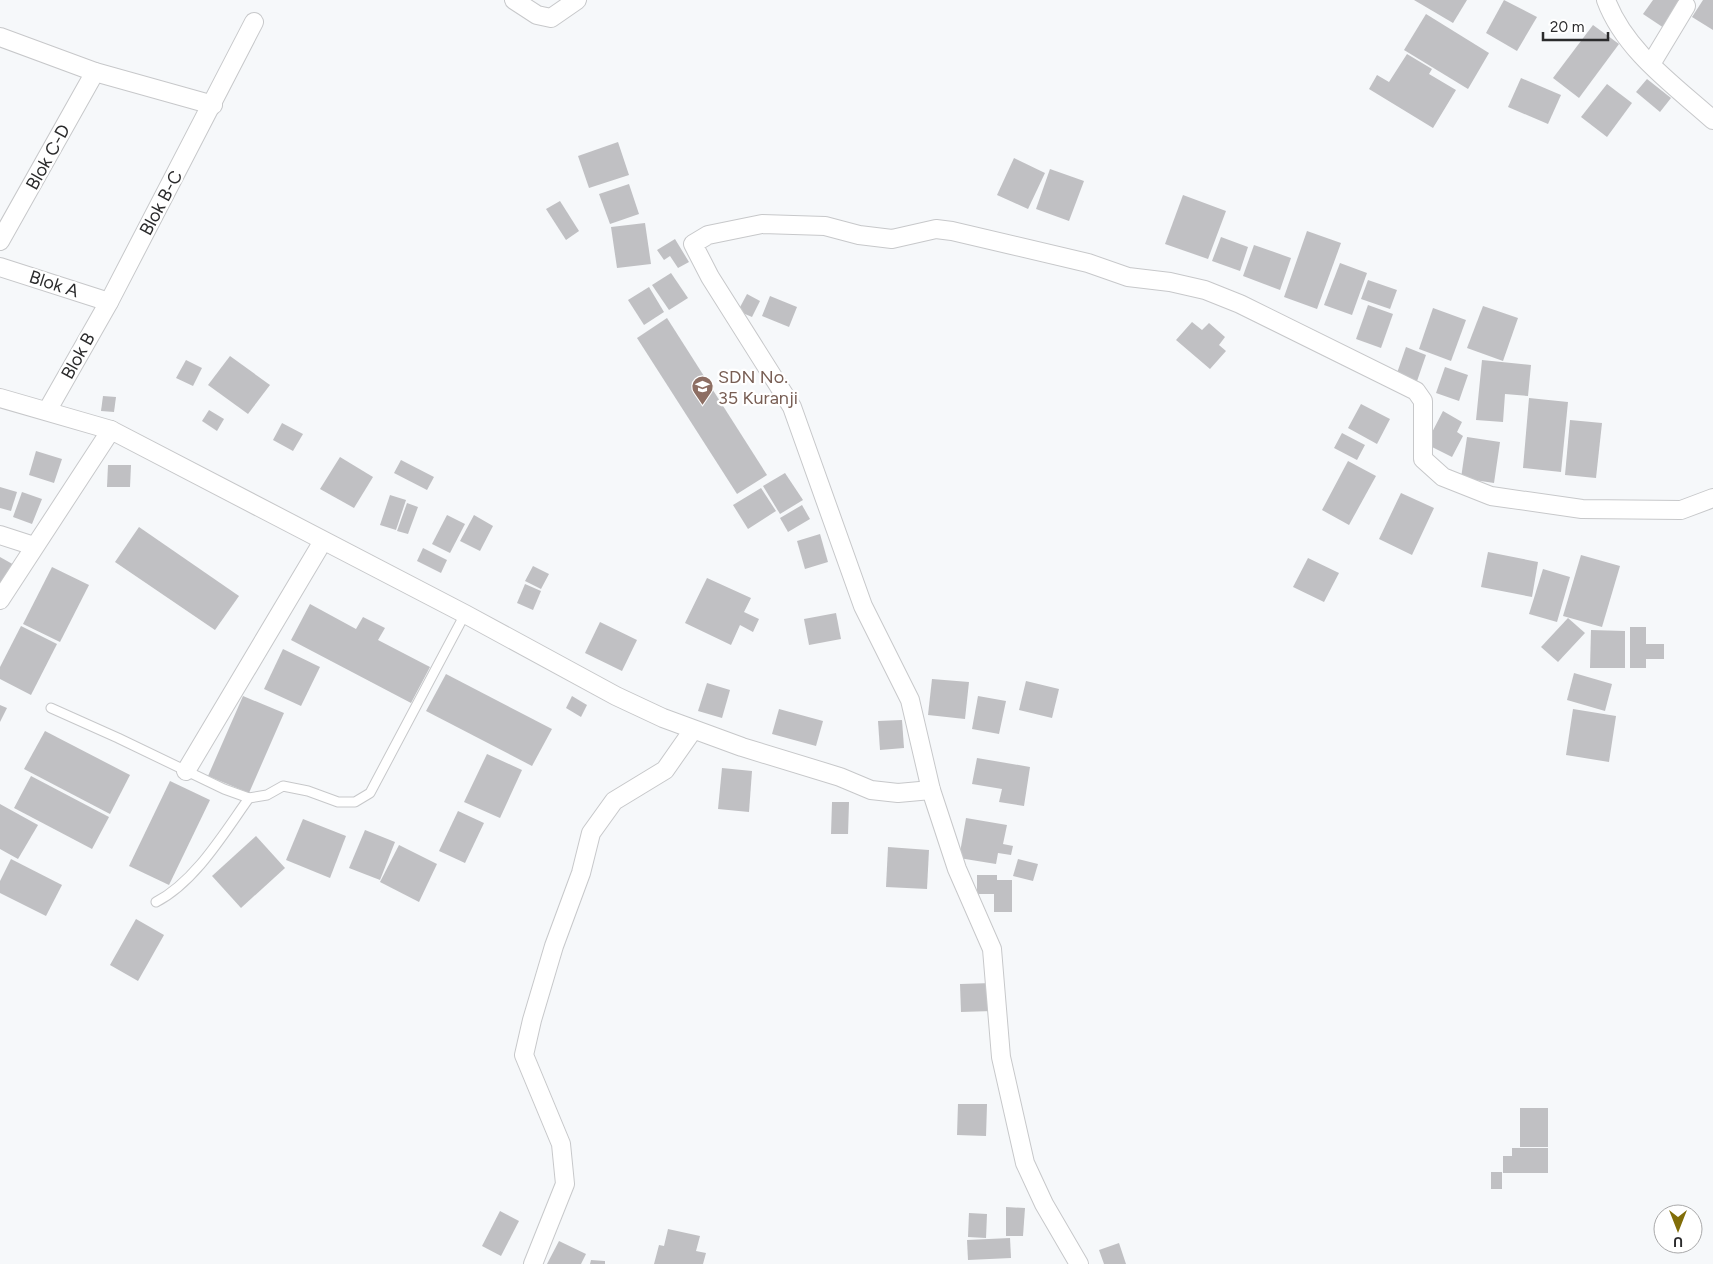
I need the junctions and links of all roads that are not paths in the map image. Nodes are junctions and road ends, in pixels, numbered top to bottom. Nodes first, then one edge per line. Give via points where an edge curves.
1 (514, 0) edge
2 (577, 0) edge
3 (1606, 0) edge
4 (1686, 6) dead end
5 (254, 22) dead end
6 (0, 37) edge
7 (1651, 64) junction
8 (95, 72) junction
9 (213, 105) junction
10 (1713, 120) edge
11 (0, 241) edge
12 (0, 266) edge
13 (109, 302) junction
14 (0, 398) edge
15 (47, 412) junction
16 (111, 430) junction
17 (1713, 498) edge
18 (0, 535) edge
19 (323, 541) junction
20 (34, 546) junction
21 (0, 600) edge
22 (465, 614) junction
23 (51, 708) dead end
24 (693, 730) junction
25 (186, 771) junction
26 (931, 790) junction
27 (249, 798) junction
28 (156, 902) dead end
29 (533, 1264) edge
30 (1079, 1264) edge

1 - 2 street via 537,15 551,18
3 - 7 street via 1626,37
4 - 7 street
5 - 9 street
6 - 8 street
7 - 10 street
8 - 9 street
8 - 11 street, Blok C-D
9 - 13 street, Blok B-C
12 - 13 street, Blok A
13 - 15 street, Blok B
14 - 15 street
15 - 16 street
16 - 19 street
16 - 20 street
17 - 26 street via 1681,510 1582,510 1491,496 1443,477 1423,459 1423,401 1416,391 1205,290 1128,277 1048,252 936,229 892,239 825,226 762,224 708,235 693,247 792,407 863,606 910,700
18 - 20 street
19 - 22 street
19 - 25 street
20 - 21 street
22 - 24 street via 616,696
22 - 27 lane via 370,793 355,802 338,802 308,790 283,786 267,795
23 - 25 lane
24 - 26 street via 871,790 898,793
24 - 29 street via 665,770 614,801 591,833 581,873 534,1011 524,1055 561,1144 565,1184
25 - 27 lane
26 - 30 street via 957,869 992,949 1001,1057 1025,1164
27 - 28 lane via 207,857 167,896

